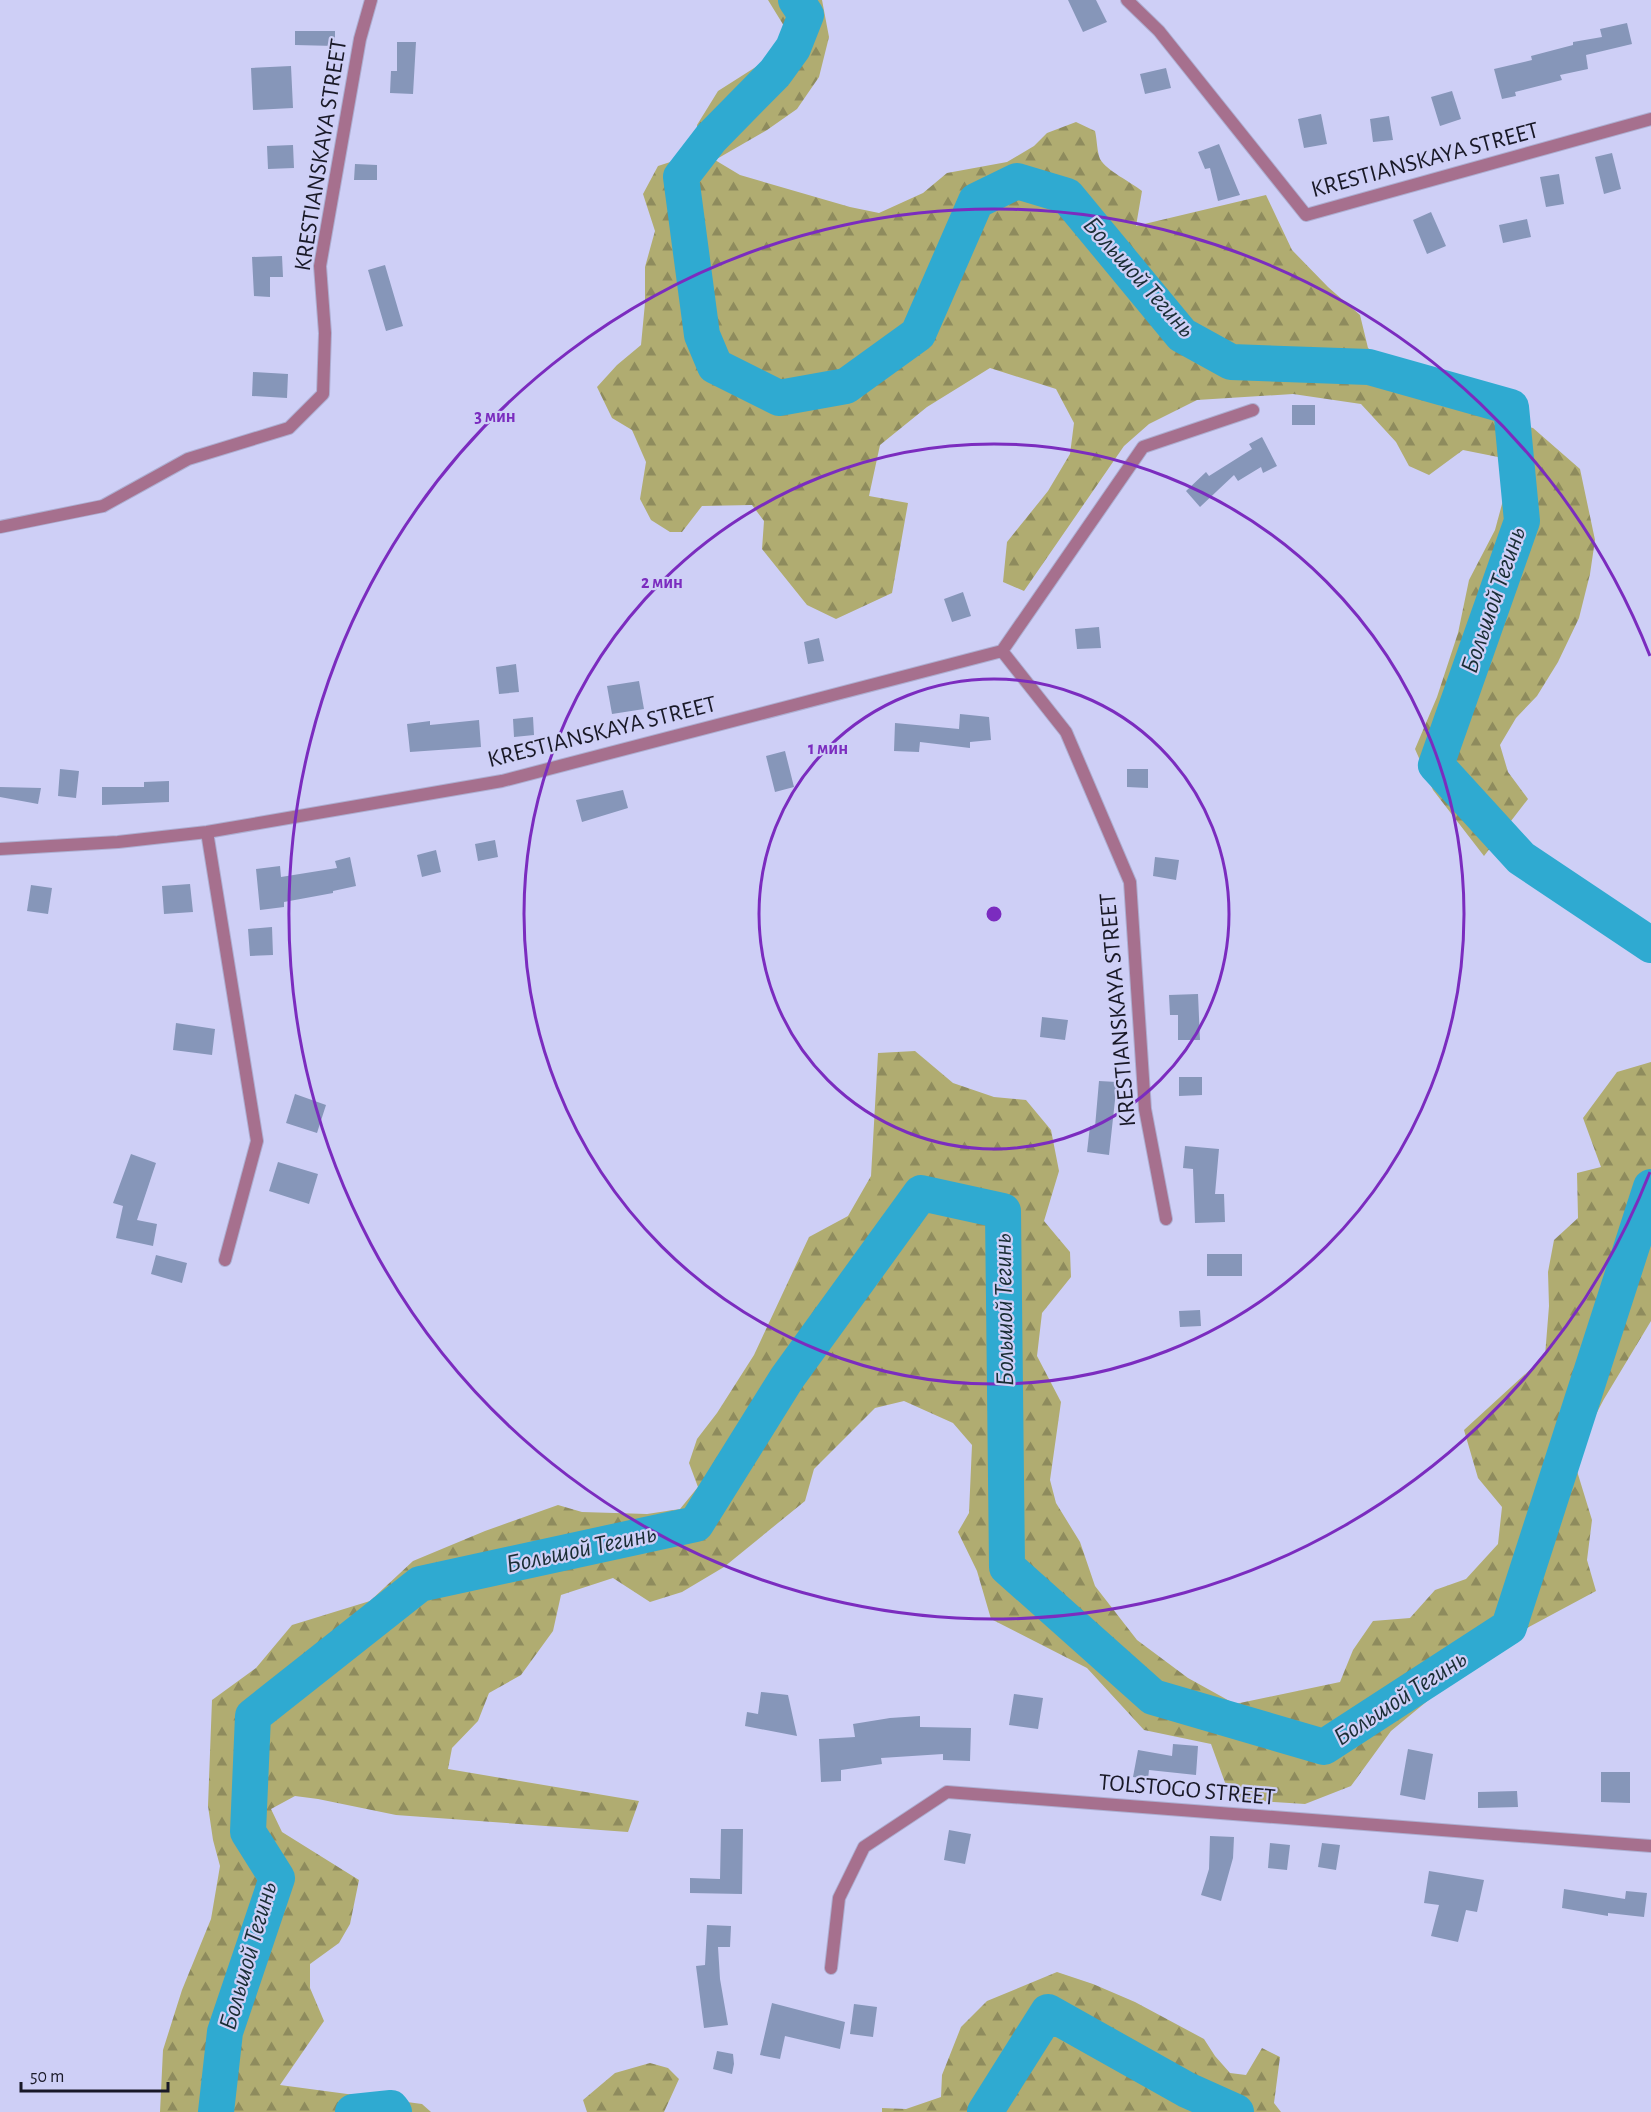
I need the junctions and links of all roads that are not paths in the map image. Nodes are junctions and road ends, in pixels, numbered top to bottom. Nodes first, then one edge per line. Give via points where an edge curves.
1 (371, 0) edge
2 (1126, 0) edge
3 (1651, 119) edge
4 (1253, 410) dead end
5 (0, 528) edge
6 (1002, 651) junction
7 (207, 832) junction
8 (0, 849) edge
9 (1166, 1219) dead end
10 (225, 1260) dead end
11 (1651, 1846) edge
12 (831, 1968) dead end

1 - 5 street, KRESTIANSKAYA STREET via 360,39 320,266 325,333 323,394 289,428 188,459 103,506
2 - 3 street, KRESTIANSKAYA STREET via 1159,31 1306,215
4 - 6 street via 1143,447
6 - 7 street, KRESTIANSKAYA STREET via 502,781
6 - 9 street, KRESTIANSKAYA STREET via 1066,732 1130,882 1145,1109
7 - 8 street, KRESTIANSKAYA STREET
7 - 10 street via 257,1141
11 - 12 street, TOLSTOGO STREET via 947,1792 864,1847 839,1898

